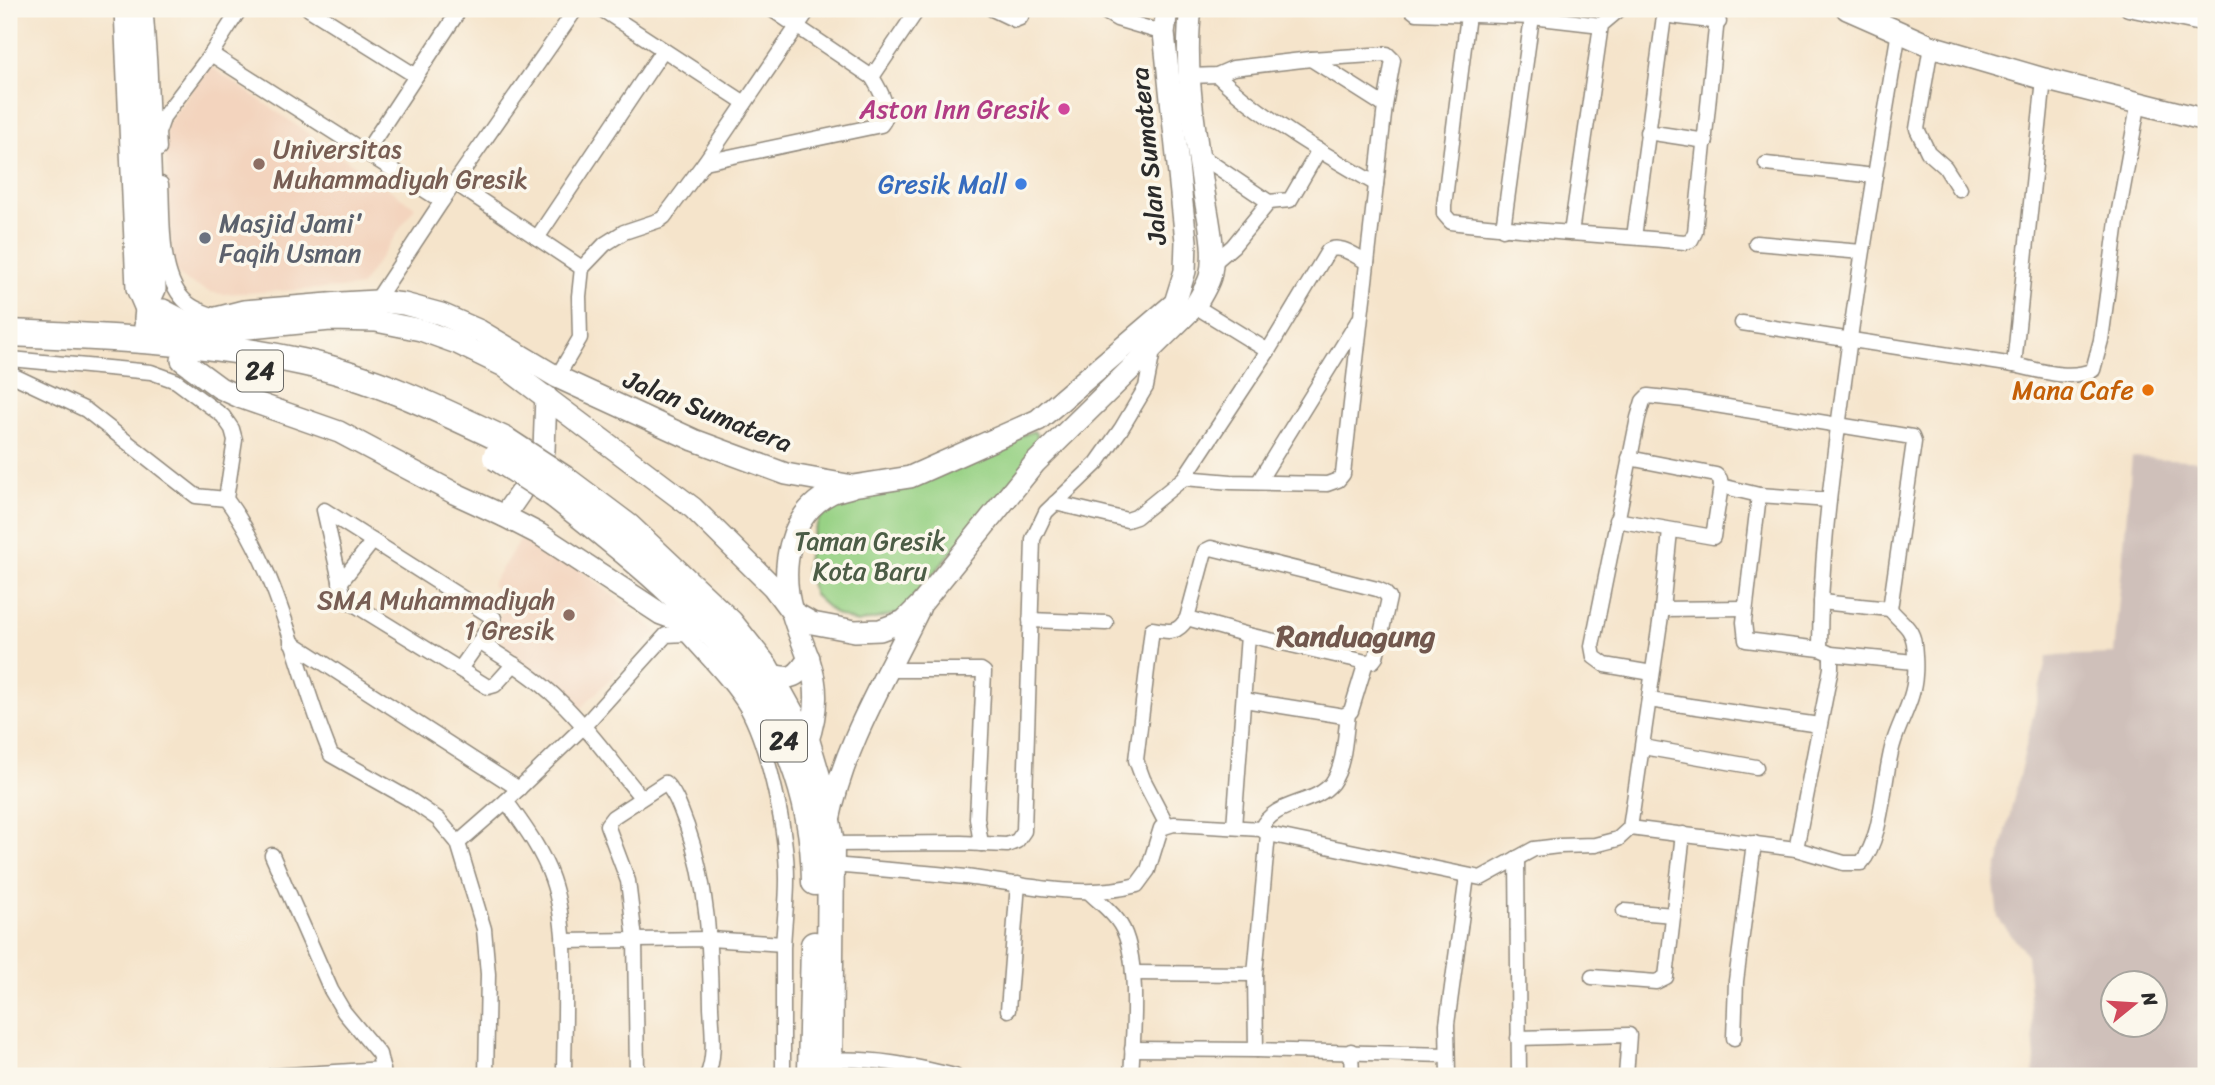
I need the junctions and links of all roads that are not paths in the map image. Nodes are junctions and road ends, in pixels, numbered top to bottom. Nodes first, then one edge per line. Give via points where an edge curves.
1 (125, 9) edge
2 (142, 9) edge
3 (240, 9) edge
4 (309, 9) edge
5 (460, 9) edge
6 (576, 9) edge
7 (601, 9) edge
8 (771, 9) edge
9 (809, 9) edge
10 (918, 9) edge
11 (992, 9) edge
12 (1025, 9) edge
13 (1100, 9) edge
14 (1167, 9) edge
15 (1191, 9) edge
16 (1411, 9) edge
17 (1620, 9) edge
18 (1847, 9) edge
19 (2203, 9) edge
20 (2135, 10) edge
21 (1664, 12) edge
22 (1468, 15) junction
23 (1718, 15) edge
24 (1532, 17) junction
25 (1601, 25) junction
26 (2205, 25) edge
27 (797, 26) junction
28 (1899, 31) junction
29 (1164, 33) junction
30 (1931, 46) junction
31 (663, 50) junction
32 (211, 54) junction
33 (1311, 59) junction
34 (137, 64) junction
35 (1217, 75) junction
36 (416, 76) junction
37 (1190, 76) junction
38 (872, 77) junction
39 (2044, 79) junction
40 (2139, 101) junction
41 (745, 103) junction
42 (1385, 106) junction
43 (2206, 120) edge
44 (1647, 132) junction
45 (1706, 141) junction
46 (1319, 150) junction
47 (366, 152) junction
48 (1198, 153) junction
49 (705, 162) junction
50 (1766, 164) dead end
51 (1875, 176) junction
52 (455, 183) junction
53 (1376, 184) junction
54 (1959, 189) dead end
55 (442, 201) junction
56 (1269, 202) junction
57 (1503, 229) junction
58 (1571, 233) junction
59 (1634, 237) junction
60 (537, 238) junction
61 (1756, 243) dead end
62 (1862, 252) junction
63 (1367, 262) junction
64 (1211, 265) junction
65 (582, 268) junction
66 (1195, 306) junction
67 (376, 311) junction
68 (218, 317) junction
69 (1360, 318) junction
70 (1742, 323) dead end
71 (145, 325) junction
72 (1849, 338) junction
73 (12, 346) edge
74 (1154, 346) junction
75 (1268, 351) junction
76 (182, 360) junction
77 (2014, 365) junction
78 (557, 377) junction
79 (1077, 388) junction
80 (546, 396) junction
81 (1092, 407) junction
82 (1838, 424) junction
83 (501, 449) junction
84 (544, 450) dead end
85 (1629, 458) junction
86 (1184, 478) junction
87 (1259, 481) junction
88 (853, 486) junction
89 (1721, 486) junction
90 (559, 487) junction
91 (520, 493) dead end
92 (1759, 495) junction
93 (226, 499) junction
94 (1829, 500) junction
95 (1055, 503) junction
96 (504, 516) junction
97 (1616, 520) junction
98 (1670, 531) junction
99 (373, 541) junction
100 (340, 583) junction
101 (1821, 602) junction
102 (922, 603) junction
103 (643, 604) junction
104 (1745, 608) junction
105 (1890, 609) junction
106 (1662, 610) junction
107 (791, 611) junction
108 (1187, 618) junction
109 (1030, 620) junction
110 (1106, 623) dead end
111 (710, 631) junction
112 (667, 635) junction
113 (1248, 635) junction
114 (291, 642) junction
115 (479, 642) junction
116 (1825, 651) junction
117 (809, 658) junction
118 (1366, 662) junction
119 (1914, 662) junction
120 (514, 664) junction
121 (460, 668) junction
122 (890, 670) junction
123 (1652, 673) junction
124 (769, 674) junction
125 (1650, 699) junction
126 (1244, 700) junction
127 (1348, 714) junction
128 (1819, 725) junction
129 (584, 726) junction
130 (850, 746) junction
131 (1643, 747) junction
132 (802, 759) junction
133 (1756, 767) dead end
134 (519, 789) junction
135 (641, 797) junction
136 (506, 801) junction
137 (1167, 825) junction
138 (1234, 827) junction
139 (1630, 828) junction
140 (1264, 831) junction
141 (1683, 834) junction
142 (458, 843) junction
143 (1754, 843) junction
144 (830, 844) junction
145 (981, 844) junction
146 (1796, 849) junction
147 (272, 855) dead end
148 (1517, 858) junction
149 (1467, 876) junction
150 (1018, 884) junction
151 (1089, 892) junction
152 (1624, 911) dead end
153 (1674, 915) junction
154 (635, 939) junction
155 (710, 939) junction
156 (563, 941) junction
157 (783, 944) junction
158 (1133, 973) junction
159 (1255, 974) junction
160 (1592, 978) dead end
161 (1008, 1010) dead end
162 (1518, 1038) junction
163 (1734, 1038) dead end
164 (1132, 1049) junction
165 (1256, 1050) junction
166 (1351, 1051) junction
167 (1447, 1055) junction
168 (823, 1071) edge
169 (383, 1072) edge
170 (312, 1074) edge
171 (272, 1076) edge
172 (486, 1076) edge
173 (564, 1076) edge
174 (640, 1076) edge
175 (707, 1076) edge
176 (783, 1076) edge
177 (955, 1076) edge
178 (1131, 1076) edge
179 (1352, 1076) edge
180 (1448, 1076) edge
181 (1519, 1076) edge
182 (1626, 1076) edge

1 - 34 main road
2 - 34 main road
3 - 32 street
4 - 36 street
5 - 36 street
6 - 52 street
7 - 31 street
8 - 27 street
9 - 27 street
10 - 38 street
11 - 12 street via 1015,20
13 - 29 street
14 - 29 main road, Jalan Sumatera
15 - 37 main road, Jalan Sumatera
16 - 22 street
17 - 25 street
18 - 28 main road
19 - 26 street
20 - 26 street
21 - 23 street
21 - 44 street
22 - 24 street
22 - 57 street via 1444,214 1451,222
23 - 45 street
24 - 25 street
24 - 57 street
25 - 58 street
27 - 38 street
27 - 41 street
28 - 30 main road
28 - 51 street
29 - 79 main road, Jalan Sumatera via 1186,242 1185,271 1175,303
30 - 39 main road
30 - 54 street via 1917,129 1928,152
31 - 41 street
31 - 60 street
32 - 47 street
32 - 68 street via 164,116 158,132 165,257 176,291 186,302
33 - 35 street via 1233,68
33 - 42 street
33 - 42 street via 1391,56
34 - 71 main road via 155,289
35 - 37 street
35 - 46 street
36 - 47 street
37 - 48 main road, Jalan Sumatera
38 - 49 street via 887,112 881,125
39 - 40 main road
39 - 77 street
40 - 43 main road
40 - 77 street via 2093,370 2068,375
41 - 49 street
42 - 53 street
44 - 45 street
44 - 59 street
45 - 59 street via 1696,232 1691,240
46 - 53 street
46 - 56 street via 1290,200
47 - 55 street
48 - 56 street
48 - 64 main road, Jalan Sumatera
49 - 65 street via 660,220 624,232
50 - 51 street
51 - 62 street
52 - 55 street
52 - 60 street
53 - 63 street
55 - 67 street
56 - 64 street
57 - 58 street
58 - 59 street
60 - 65 street
61 - 62 street
62 - 72 street
63 - 69 street
63 - 75 street via 1338,247 1328,251
64 - 66 main road, Jalan Sumatera
65 - 78 street via 580,338
66 - 74 main road, Jalan Sumatera
66 - 75 street
67 - 68 main road, Jalan Sumatera via 244,311
67 - 71 main road, Jalan Sumatera via 189,334
67 - 78 main road, Jalan Sumatera via 404,304 441,314 480,331
67 - 80 main road, Jalan Sumatera via 457,342 504,366
68 - 71 main road, Jalan Sumatera via 188,323 163,310
69 - 87 street
69 - 87 street via 1343,474 1327,484
70 - 72 street
71 - 73 highway, 24
71 - 83 highway, 24 via 182,343 303,362 380,386 462,420
72 - 77 street
72 - 82 street
73 - 76 highway, 24
73 - 93 street via 10,374 86,410 196,496
73 - 93 street via 151,372 176,381 223,416 232,429 235,440
74 - 81 main road, Jalan Sumatera
74 - 95 street via 1146,387 1121,429 1097,463
75 - 86 street
76 - 83 highway, 24 via 300,377 373,397
76 - 96 main road via 219,388 339,432
78 - 88 main road, Jalan Sumatera via 694,440 786,474
79 - 81 main road
79 - 88 main road, Jalan Sumatera via 1038,420 910,477
80 - 84 main road
80 - 107 main road, Jalan Sumatera via 693,508 774,587
81 - 102 main road, Jalan Sumatera via 1035,463
82 - 85 street via 1648,396
82 - 94 street
82 - 105 street via 1914,440
83 - 90 highway, 24, bridge
85 - 89 street via 1716,475
85 - 97 street
86 - 87 street
86 - 95 street via 1131,520
88 - 107 main road via 820,501 793,533 787,561
89 - 92 street
89 - 98 street via 1713,537
90 - 111 highway, 24
90 - 124 highway, 24 via 628,527 730,623
91 - 96 main road
92 - 94 street
92 - 104 street
93 - 114 street via 242,520 259,557
94 - 101 street
95 - 109 street via 1033,539
96 - 103 main road via 539,534
97 - 98 street
97 - 123 street via 1592,646 1594,657 1605,665
98 - 106 street
99 - 100 street
99 - 100 street via 324,511
99 - 115 street via 494,618
100 - 121 street via 344,598
101 - 105 street
101 - 116 street
102 - 107 main road via 904,621 880,630 828,628
102 - 122 main road
103 - 111 main road
103 - 112 street
104 - 106 street
104 - 116 street via 1746,640
105 - 119 street via 1909,627
106 - 123 street
107 - 117 main road
108 - 113 street
108 - 118 street via 1202,556 1211,548 1384,592 1389,598 1376,657
108 - 137 street via 1176,631 1152,629 1136,760
109 - 110 street
109 - 145 street via 1024,831 1007,845
111 - 132 highway, 24 via 760,692
112 - 129 street
112 - 157 street via 686,634 736,691 759,738 784,836 787,912
113 - 118 street
113 - 126 street
114 - 134 street
114 - 142 street via 331,755 438,819
115 - 120 street
115 - 121 street
116 - 119 street
116 - 128 street via 1831,668
117 - 124 main road via 792,677
117 - 132 main road via 815,707
118 - 127 street
119 - 146 street via 1911,699 1893,743 1868,855 1861,863 1844,863
120 - 121 street via 489,687
120 - 129 street
122 - 130 main road
122 - 145 street via 984,672
123 - 125 street
124 - 132 highway, 24
125 - 128 street
125 - 131 street
126 - 127 street
126 - 138 street
127 - 140 street via 1331,784 1266,818
128 - 146 street
129 - 134 street
129 - 135 street
130 - 132 main road via 828,761
130 - 144 main road via 834,796
131 - 133 street
131 - 139 street
132 - 144 highway, 24 via 823,797
132 - 168 highway, 24 via 815,862
134 - 136 street
135 - 154 street via 607,825 628,881
135 - 155 street via 664,783 680,806 705,894
136 - 142 street
136 - 156 street via 533,838 553,880
137 - 138 street
137 - 151 street via 1160,828 1148,870 1137,885
138 - 140 street
139 - 141 street
139 - 148 street via 1618,839 1534,849
140 - 149 street
140 - 159 street
141 - 143 street
141 - 153 street
142 - 172 street via 484,929
143 - 146 street
143 - 163 street via 1736,981
144 - 145 street
144 - 150 street
144 - 168 highway, 24
147 - 169 street via 331,990 379,1054
148 - 149 street via 1481,878
148 - 162 street
149 - 167 street
150 - 151 street
150 - 161 street
151 - 158 street via 1120,923
152 - 153 street
153 - 160 street via 1663,979
154 - 155 street
154 - 156 street
154 - 174 street
155 - 157 street
155 - 175 street via 711,1069
156 - 173 street
157 - 176 street
158 - 159 street
158 - 164 street
159 - 165 street
162 - 181 street
162 - 182 street via 1629,1035
164 - 165 street
164 - 178 street
165 - 166 street
166 - 167 street
166 - 179 street
167 - 180 street
168 - 177 street via 846,1059
169 - 170 street
170 - 171 street

